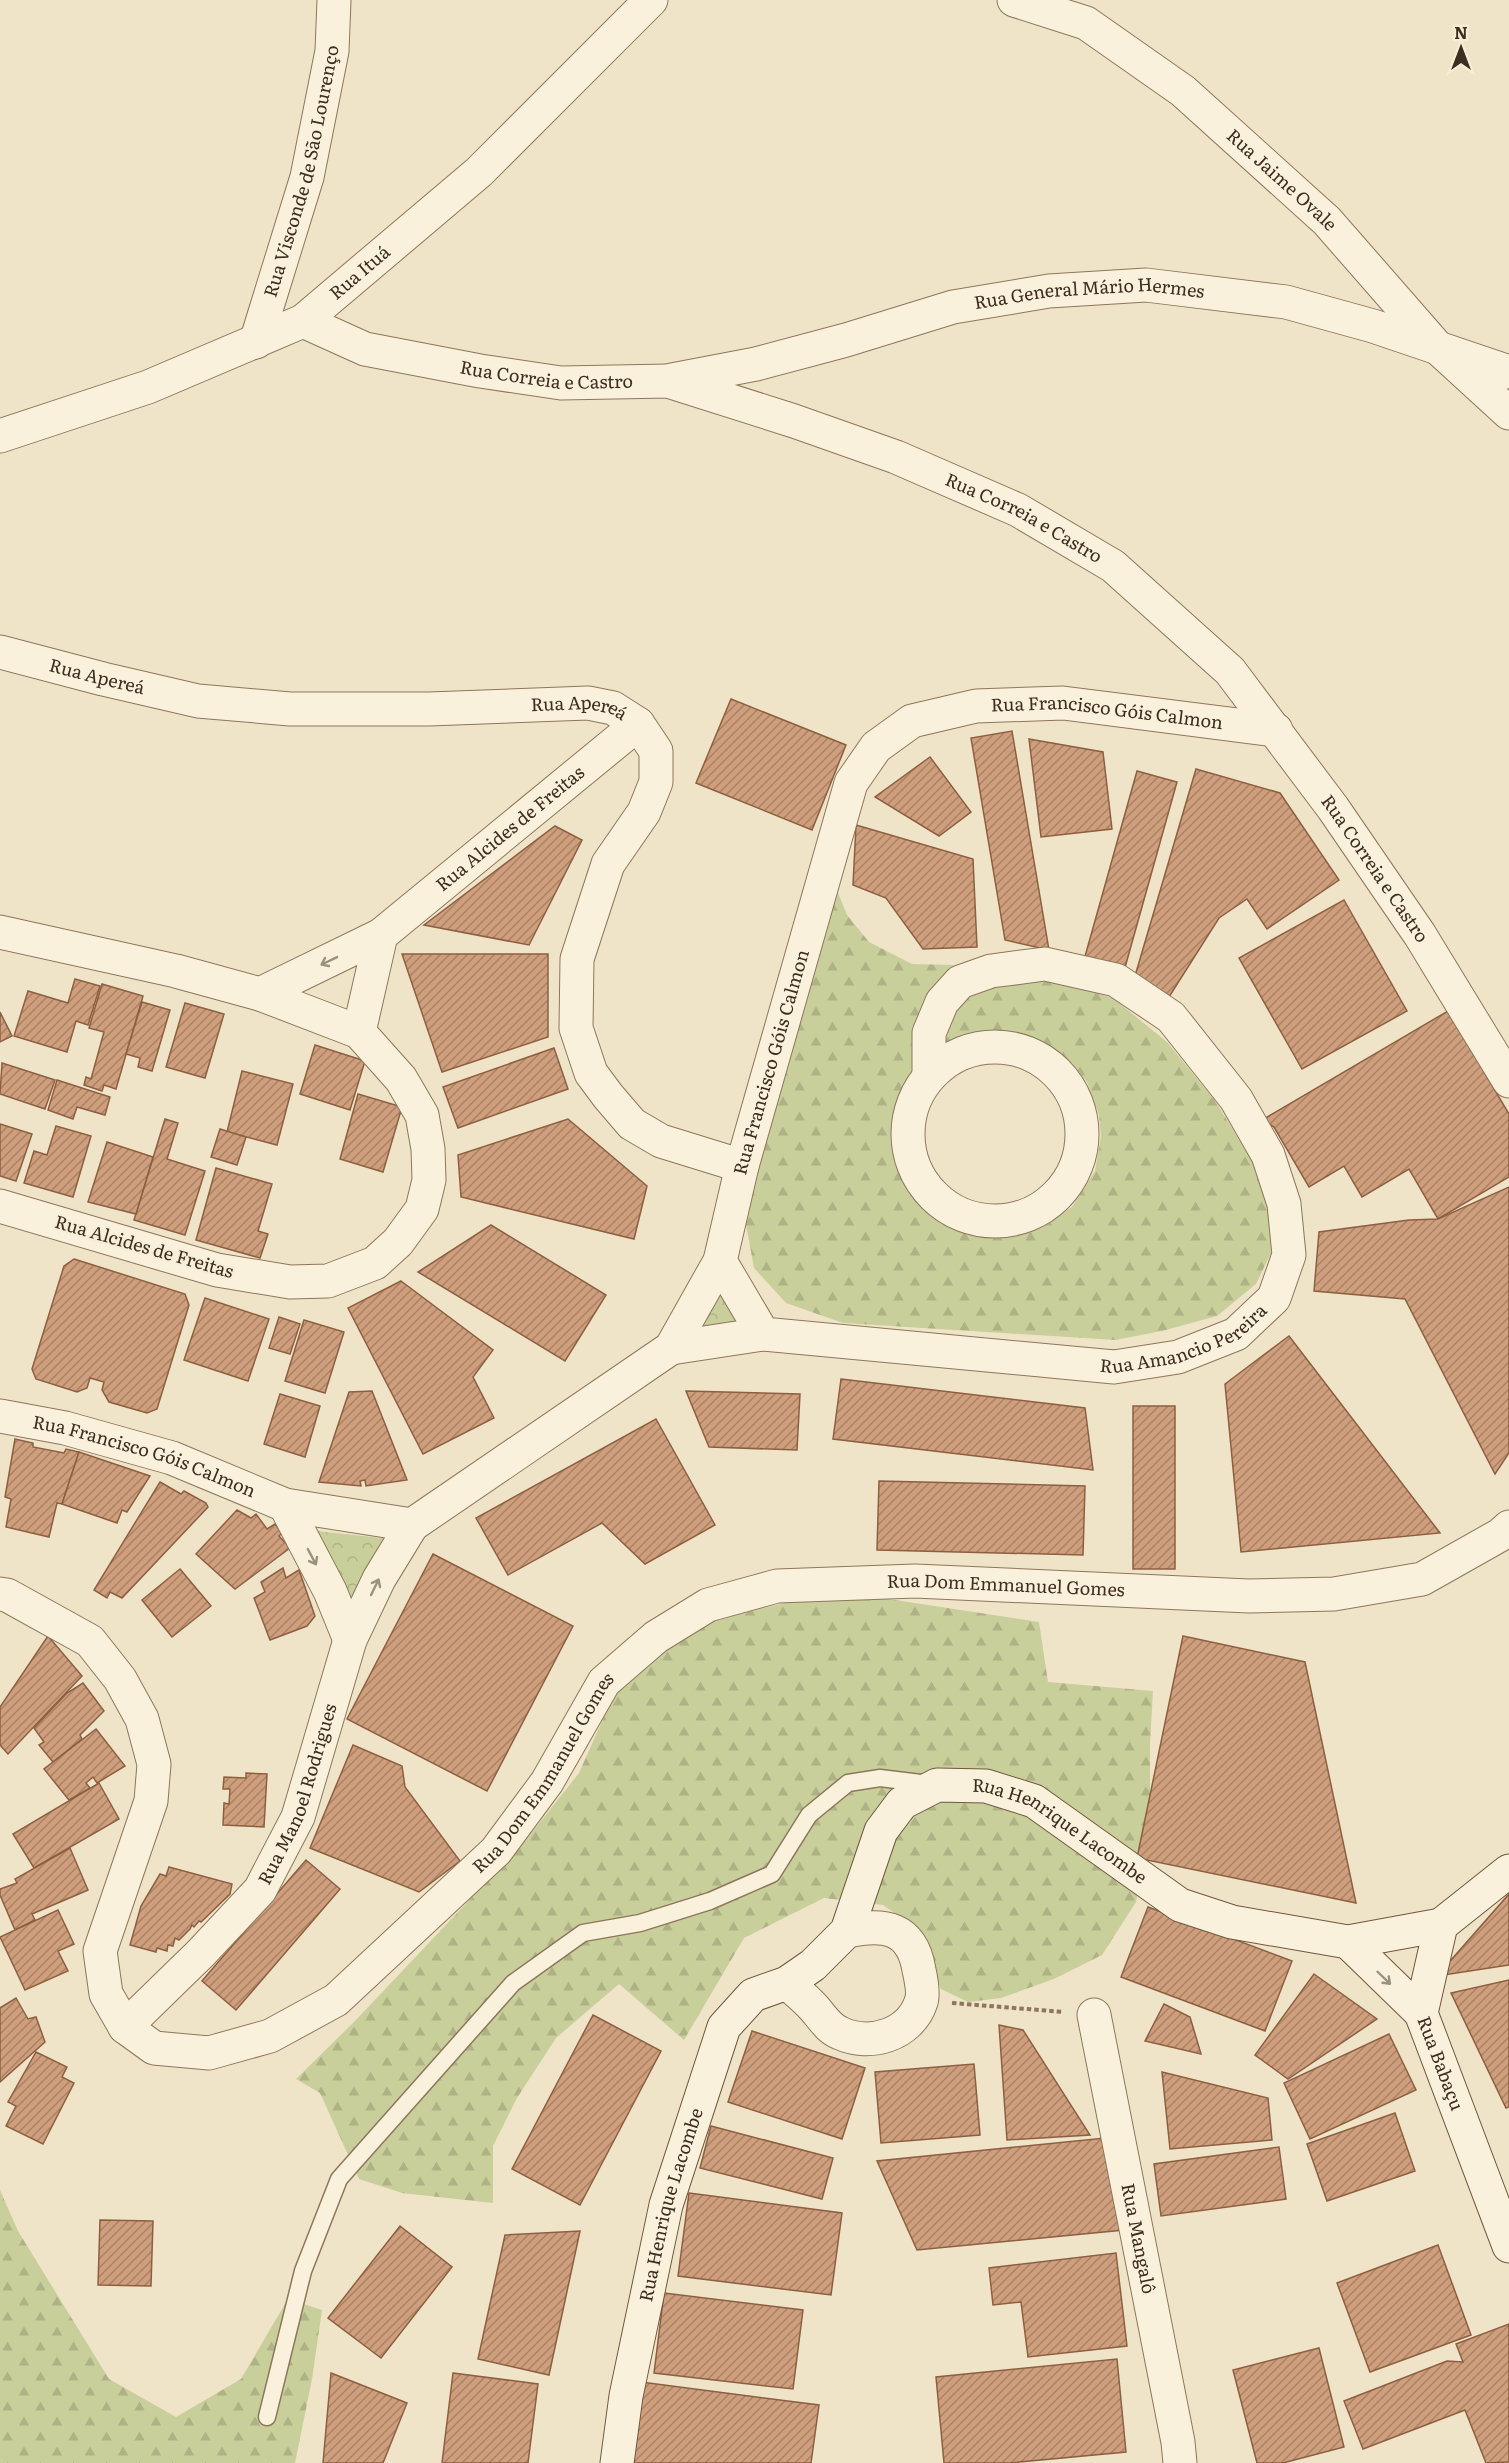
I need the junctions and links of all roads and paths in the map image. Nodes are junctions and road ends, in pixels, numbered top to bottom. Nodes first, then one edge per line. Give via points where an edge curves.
1 (334, 0) edge
2 (651, 0) edge
3 (1014, 0) edge
4 (303, 321) junction
5 (256, 342) junction
6 (1438, 348) junction
7 (1509, 372) edge
8 (668, 381) junction
9 (1509, 413) edge
10 (0, 436) edge
11 (0, 652) edge
12 (638, 724) junction
13 (1276, 730) junction
14 (0, 932) edge
15 (381, 935) junction
16 (260, 994) junction
17 (359, 1032) junction
18 (929, 1076) junction
19 (1509, 1081) edge
20 (742, 1166) junction
21 (0, 1206) edge
22 (720, 1261) junction
23 (763, 1334) junction
24 (671, 1348) junction
25 (0, 1416) edge
26 (285, 1505) junction
27 (412, 1525) junction
28 (1509, 1527) edge
29 (0, 1594) edge
30 (350, 1640) junction
31 (937, 1785) junction
32 (1509, 1871) edge
33 (1441, 1925) junction
34 (847, 1930) junction
35 (1348, 1942) junction
36 (787, 1983) junction
37 (922, 2001) junction
38 (1421, 2013) junction
39 (1094, 2015) joint
40 (125, 2026) junction
41 (1509, 2246) edge
42 (267, 2417) dead end
43 (617, 2463) edge
44 (1180, 2463) edge

1 - 5 street, Rua Visconde de São Lourenço via 332,51 307,177
2 - 4 street, Rua Ituá via 479,172
3 - 6 street, Rua Jaime Ovale via 1086,23 1183,91 1328,221
4 - 5 street, Rua Ituá
4 - 8 street, Rua Correia e Castro via 366,349 480,371 561,383
5 - 10 street, Rua Ituá via 148,387
6 - 7 street, Rua General Mário Hermes
6 - 8 street, Rua General Mário Hermes via 1286,302 1146,285 1049,291 953,307 756,364
6 - 9 street, Rua Jaime Ovale
8 - 13 street, Rua Correia e Castro via 896,457 1018,510 1113,566 1230,671
11 - 12 street, Rua Apereá via 198,700 290,709 588,704 613,708
12 - 15 street, Rua Alcides de Freitas
12 - 20 street, Rua Apereá via 656,751 656,782 644,812 608,864 577,958 576,1028 591,1073 632,1124 660,1141
13 - 19 street, Rua Correia e Castro via 1420,935
13 - 20 street, Rua Francisco Góis Calmon via 1063,703 976,706 912,721 876,747 851,783
14 - 16 street, Rua Alcides de Freitas via 176,970
15 -> 16 street, Rua Alcides de Freitas
15 - 17 street
16 - 17 street, Rua Alcides de Freitas
17 - 21 street, Rua Alcides de Freitas via 401,1078 422,1115 428,1149 429,1180 422,1209 398,1242 375,1263 328,1281 290,1282 217,1270
18 - 18 street via 913,1102 907,1132 918,1176 937,1199 972,1218 1002,1221 1042,1208 1065,1188 1082,1150 1082,1119 1072,1091 1053,1067 1019,1050 989,1046 959,1054
18 - 23 street, Rua Amancio Pereira via 929,1033 942,1002 960,982 991,970 1045,964 1116,980 1171,1017 1236,1099 1268,1155 1284,1204 1289,1255 1274,1298 1236,1334 1178,1357 1114,1367
20 - 22 street, Rua Francisco Góis Calmon
22 - 23 street
22 - 24 street, Rua Francisco Góis Calmon
23 - 24 street, Rua Amancio Pereira
24 - 27 street, Rua Francisco Góis Calmon
25 - 26 street, Rua Francisco Góis Calmon via 65,1428 172,1458
26 - 27 street, Rua Francisco Góis Calmon
26 -> 30 street via 330,1591
30 -> 27 street, Rua Manoel Rodrigues via 379,1579
28 - 40 street, Rua Dom Emmanuel Gomes via 1422,1579 1334,1594 1249,1596 915,1581 777,1586 708,1605 656,1637 604,1682 547,1782 496,1851 336,2000 270,2036 209,2053 154,2048
29 - 40 street, Rua Dom Emmanuel Gomes via 90,1641 120,1679 142,1719 154,1764 151,1801 100,1951 106,1994
30 - 40 street, Rua Manoel Rodrigues via 298,1817 260,1890
31 - 34 street, Rua Henrique Lacombe via 902,1803 881,1831
31 - 35 street, Rua Henrique Lacombe via 986,1786 1034,1801 1180,1905 1232,1922
31 - 42 lane via 880,1778 848,1783 809,1815 772,1874 690,1908 639,1923 583,1933 513,1983 339,2179 303,2271
32 - 33 street
33 - 35 street, Rua Henrique Lacombe
33 - 38 street, Rua Babaçu
34 - 36 street, Rua Henrique Lacombe via 813,1965
34 - 37 street via 886,1928 907,1940 917,1958
35 -> 38 street
36 - 37 street via 834,2030 859,2039 877,2039 894,2033 908,2022
36 - 43 street, Rua Henrique Lacombe via 753,1995 724,2026 666,2205 626,2396
37 - 39 path
38 - 41 street, Rua Babaçu
39 - 44 street, Rua Mangalô

